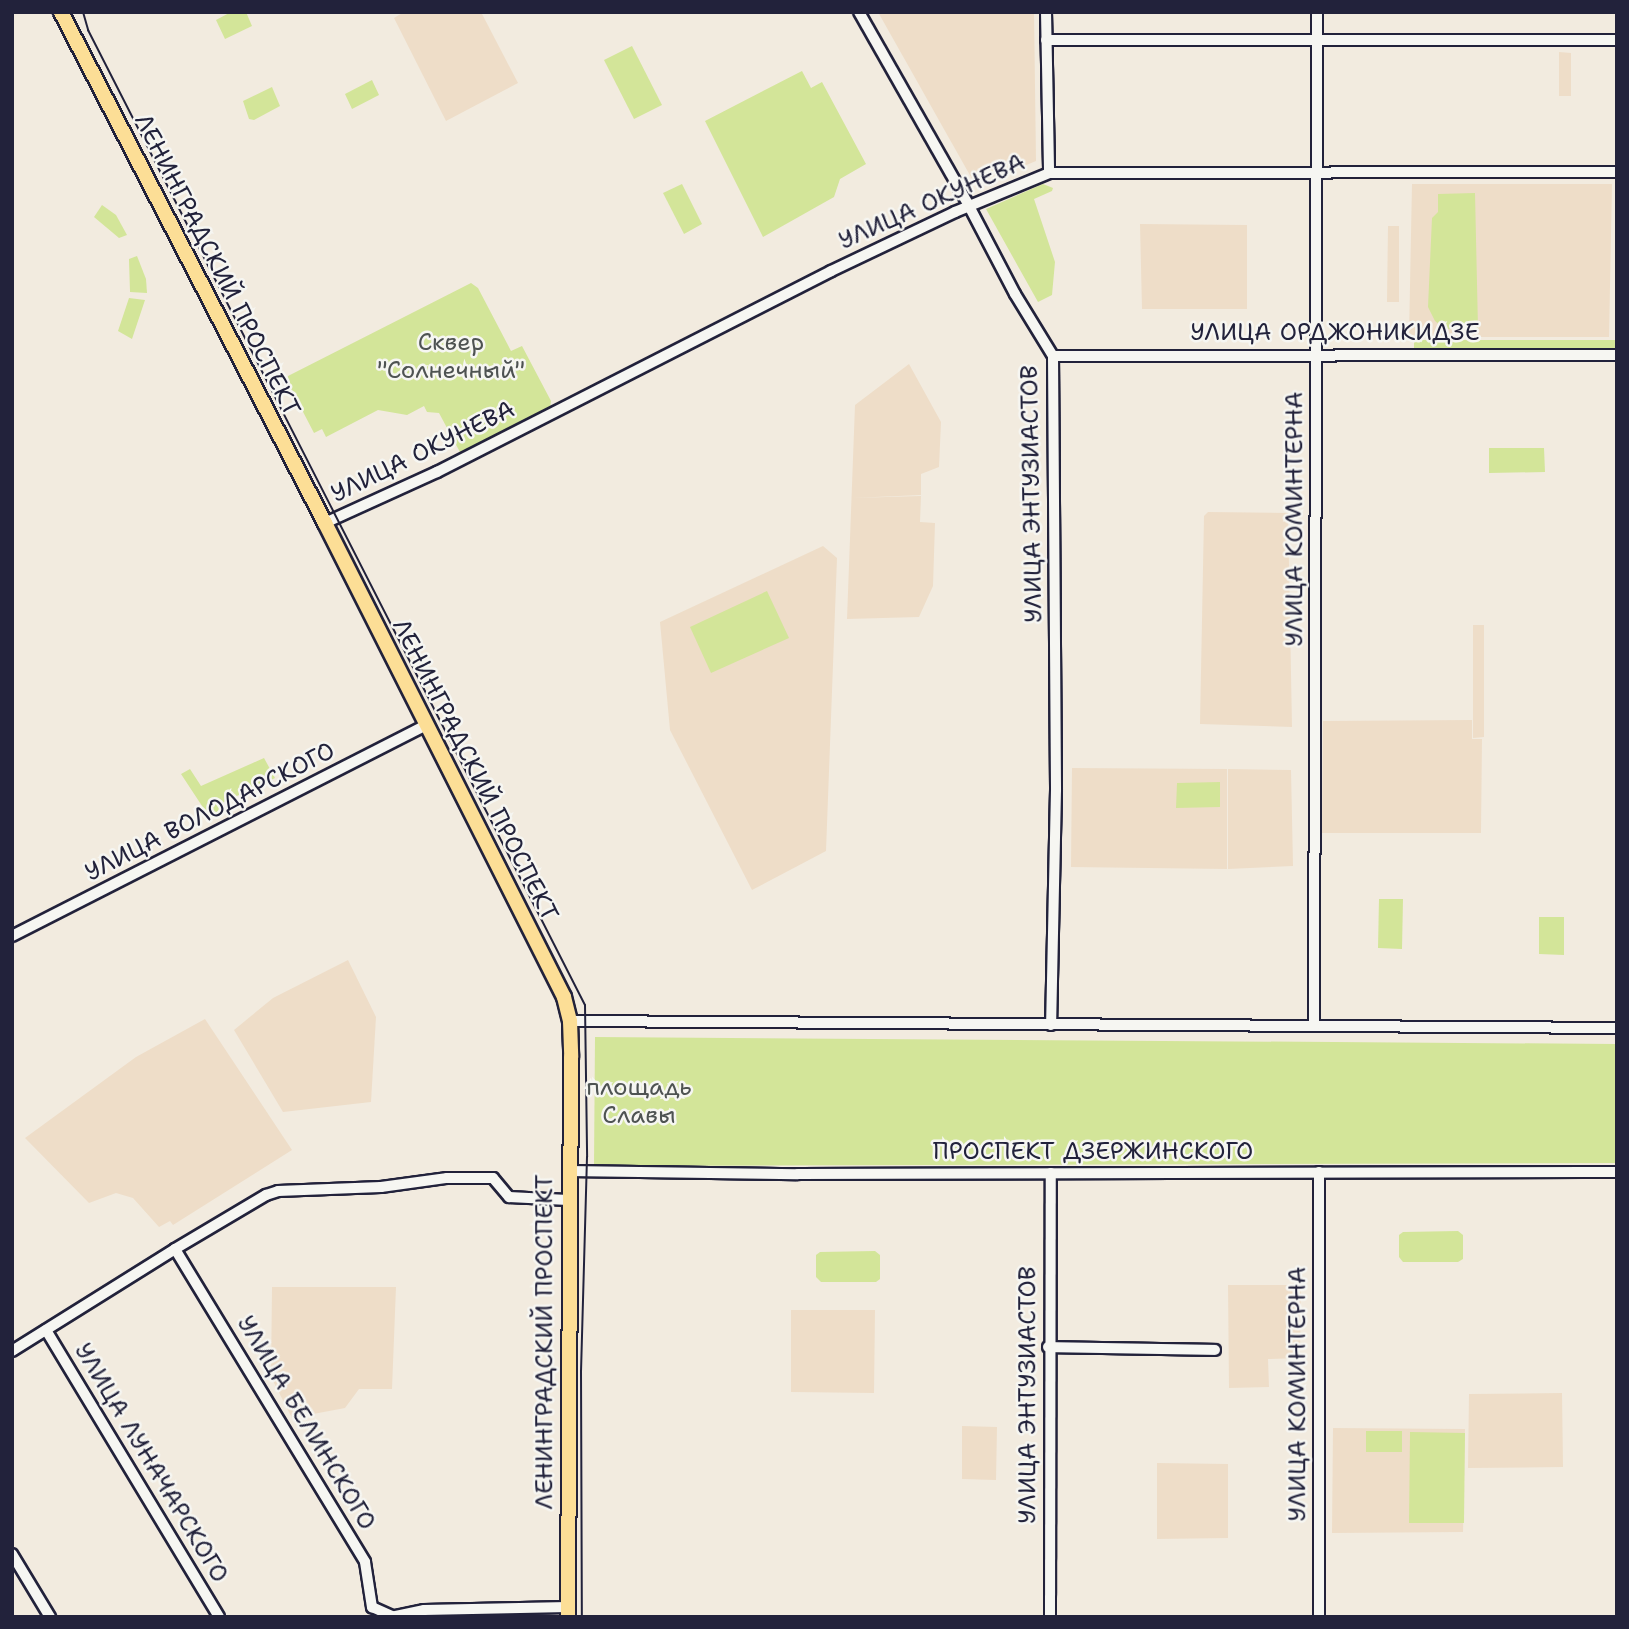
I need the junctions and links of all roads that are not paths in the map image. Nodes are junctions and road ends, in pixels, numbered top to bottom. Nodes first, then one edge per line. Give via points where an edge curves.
1 (61, 12) edge
2 (859, 12) edge
3 (1046, 12) edge
4 (1317, 12) edge
5 (1046, 40) junction
6 (1617, 40) edge
7 (1317, 41) junction
8 (1617, 172) edge
9 (1049, 173) junction
10 (1317, 174) junction
11 (969, 206) junction
12 (1317, 354) junction
13 (1617, 355) edge
14 (1054, 356) junction
15 (325, 523) junction
16 (426, 725) junction
17 (12, 936) edge
18 (570, 1021) junction
19 (1051, 1025) junction
20 (1314, 1026) junction
21 (1617, 1028) edge
22 (569, 1171) junction
23 (1319, 1172) junction
24 (1617, 1172) edge
25 (1051, 1173) junction
26 (568, 1200) junction
27 (175, 1249) junction
28 (46, 1330) junction
29 (1048, 1347) junction
30 (1215, 1350) dead end
31 (12, 1351) edge
32 (12, 1554) edge
33 (568, 1612) edge
34 (392, 1616) edge
35 (50, 1617) edge
36 (219, 1617) edge
37 (1050, 1617) edge
38 (1319, 1617) edge

1 - 15 main road, ЛЕНИНГРАДСКИЙ ПРОСПЕКТ
2 - 11 street, УЛИЦА ЭНТУЗИАСТОВ
3 - 5 street
4 - 7 street, УЛИЦА КОМИНТЕРНА
5 - 7 street
5 - 9 street
6 - 7 street
7 - 10 street, УЛИЦА КОМИНТЕРНА
8 - 10 street, УЛИЦА ОКУНЕВА
9 - 10 street, УЛИЦА ОКУНЕВА
9 - 11 street, УЛИЦА ОКУНЕВА
10 - 12 street, УЛИЦА КОМИНТЕРНА
11 - 14 street, УЛИЦА ЭНТУЗИАСТОВ
11 - 15 street, УЛИЦА ОКУНЕВА via 769,302 437,472
12 - 13 street, УЛИЦА ОРДЖОНИКИДЗЕ
12 - 14 street, УЛИЦА ОРДЖОНИКИДЗЕ
12 - 20 street, УЛИЦА КОМИНТЕРНА
14 - 19 street, УЛИЦА ЭНТУЗИАСТОВ via 1056,790
15 - 16 main road, ЛЕНИНГРАДСКИЙ ПРОСПЕКТ
16 - 17 street, УЛИЦА ВОЛОДАРСКОГО
16 - 18 main road, ЛЕНИНГРАДСКИЙ ПРОСПЕКТ via 564,997
18 - 19 street
18 - 22 main road, ЛЕНИНГРАДСКИЙ ПРОСПЕКТ
19 - 20 street
20 - 21 street
22 - 25 street, ПРОСПЕКТ ДЗЕРЖИНСКОГО
22 - 26 main road, ЛЕНИНГРАДСКИЙ ПРОСПЕКТ
23 - 24 street, ПРОСПЕКТ ДЗЕРЖИНСКОГО
23 - 25 street, ПРОСПЕКТ ДЗЕРЖИНСКОГО
23 - 38 street, УЛИЦА КОМИНТЕРНА
25 - 29 street, УЛИЦА ЭНТУЗИАСТОВ
26 - 27 street via 509,1197 493,1178 286,1190 266,1195
26 - 33 main road, ЛЕНИНГРАДСКИЙ ПРОСПЕКТ
27 - 28 street
27 - 34 street, УЛИЦА БЕЛИНСКОГО via 365,1562 372,1607
28 - 31 street
28 - 36 street, УЛИЦА ЛУНАЧАРСКОГО
29 - 30 street
29 - 37 street, УЛИЦА ЭНТУЗИАСТОВ
32 - 35 street
33 - 34 street via 424,1610

